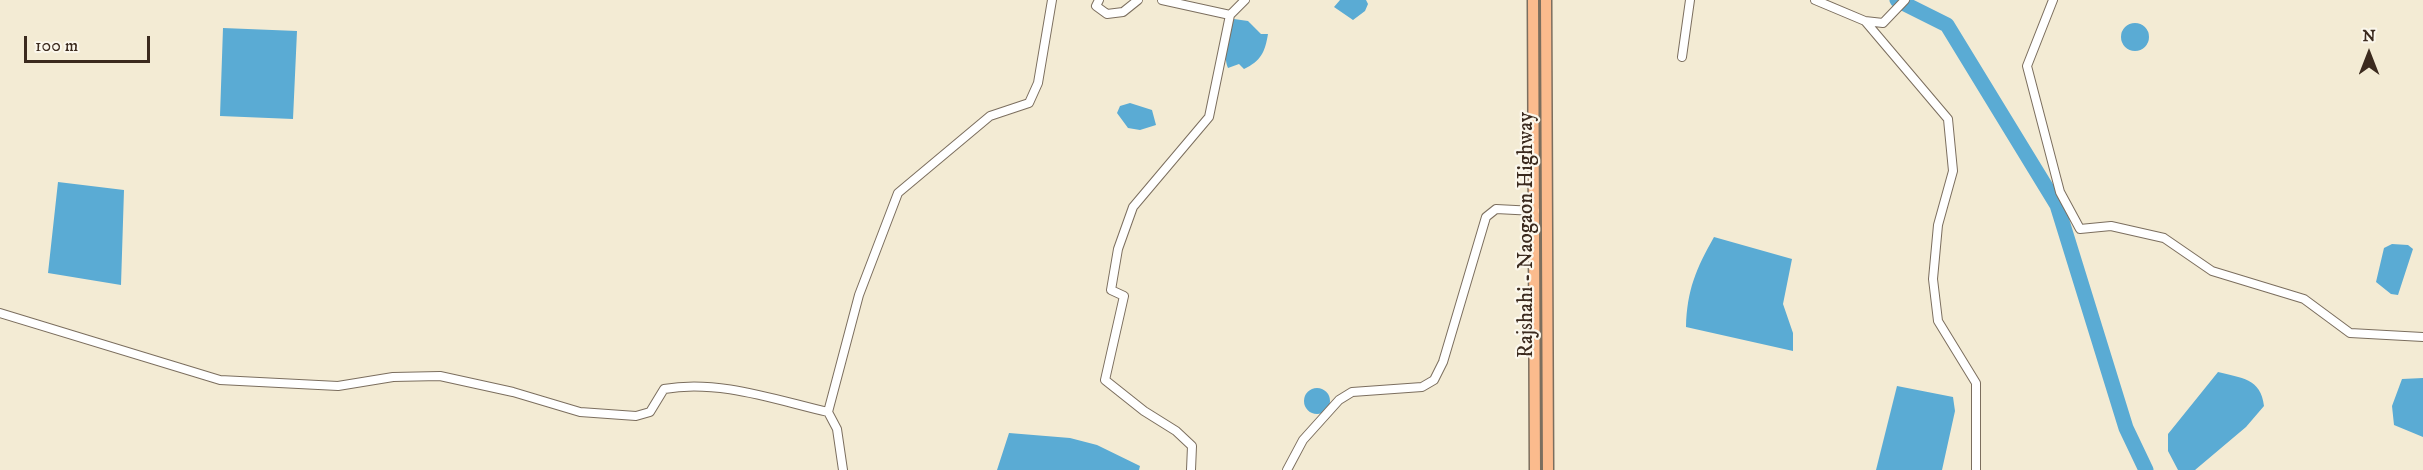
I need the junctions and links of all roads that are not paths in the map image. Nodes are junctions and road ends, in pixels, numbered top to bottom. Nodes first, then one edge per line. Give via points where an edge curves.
1 (1052, 0) edge
2 (1099, 0) edge
3 (1138, 0) edge
4 (1162, 0) edge
5 (1245, 0) edge
6 (1533, 0) edge
7 (1546, 0) edge
8 (1690, 0) edge
9 (1815, 0) edge
10 (2053, 0) edge
11 (1902, 4) edge
12 (1230, 15) junction
13 (1865, 21) junction
14 (1682, 57) dead end
15 (1535, 211) junction
16 (0, 313) edge
17 (2423, 337) edge
18 (828, 412) junction
19 (843, 470) edge
20 (1191, 470) edge
21 (1287, 470) edge
22 (1535, 470) edge
23 (1548, 470) edge
24 (1976, 470) edge

1 - 18 street via 1038,83 1029,103 990,116 898,193 859,295
2 - 3 street via 1096,6 1107,14 1123,12
4 - 12 street
5 - 12 street
6 - 15 main road, Rajshahi - Naogaon Highway
7 - 23 main road, Rajshahi - Naogaon Highway
8 - 14 street
9 - 13 street
10 - 17 street via 2027,66 2060,192 2080,229 2111,226 2164,238 2212,271 2304,299 2350,333
11 - 13 street via 1884,23
12 - 20 street via 1209,117 1133,207 1118,249 1111,290 1124,296 1105,380 1192,446
13 - 24 street via 1948,119 1953,171 1938,225 1933,279 1938,321 1976,383
15 - 21 street via 1496,209 1486,217 1443,362 1434,380 1422,387 1352,392 1339,400 1303,440
15 - 22 main road, Rajshahi - Naogaon Highway
16 - 18 street via 220,380 338,386 393,377 440,376 580,412 636,416 650,412 664,388 681,385 730,389
18 - 19 street via 837,429

